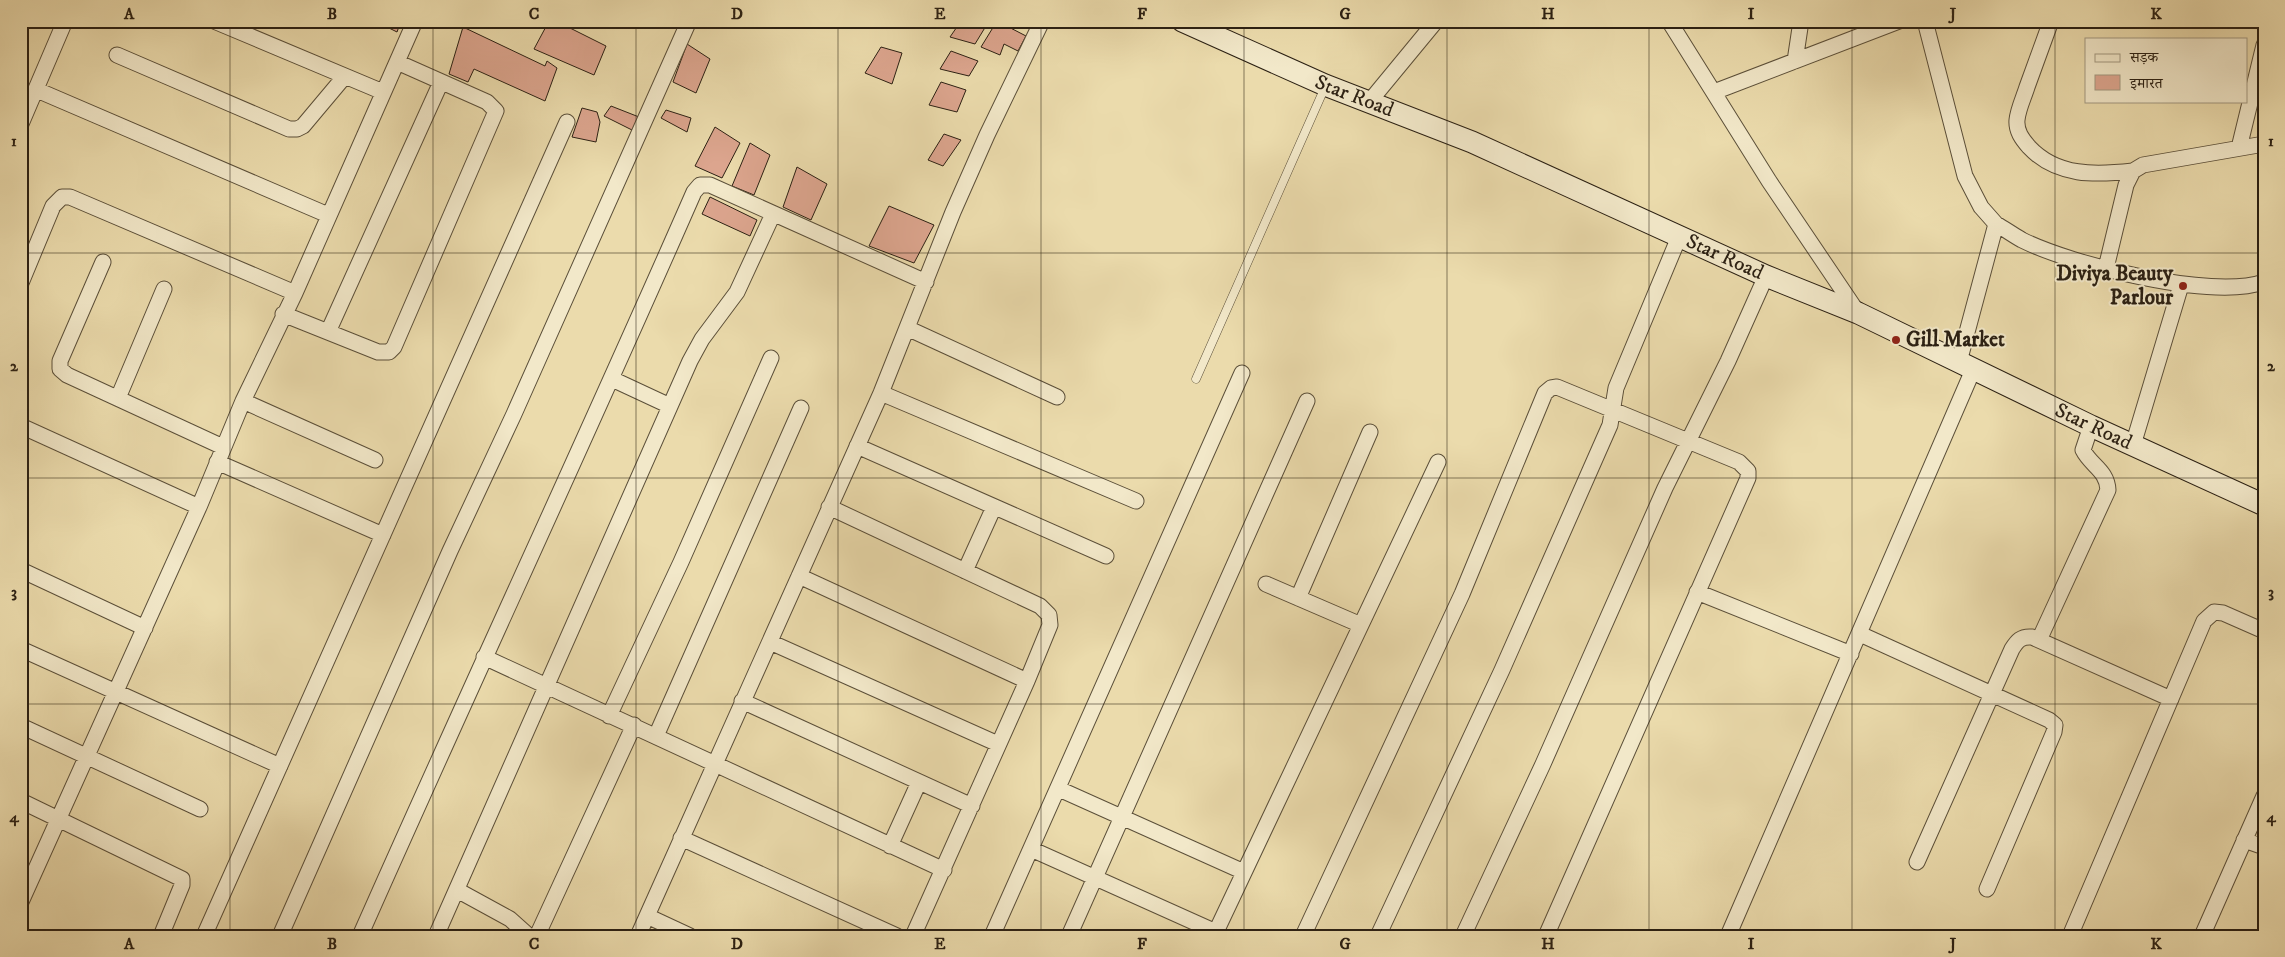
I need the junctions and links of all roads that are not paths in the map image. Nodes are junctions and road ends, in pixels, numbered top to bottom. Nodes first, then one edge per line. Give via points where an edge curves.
1 (65, 21) edge
2 (214, 21) edge
3 (415, 21) edge
4 (689, 21) edge
5 (1042, 21) edge
6 (1182, 21) edge
7 (1436, 21) edge
8 (1668, 21) edge
9 (1801, 21) edge
10 (1900, 21) edge
11 (1925, 21) edge
12 (2051, 21) edge
13 (2264, 45) edge
14 (117, 55) dead end
15 (1794, 61) junction
16 (397, 62) junction
17 (345, 76) junction
18 (442, 82) junction
19 (1325, 85) junction
20 (37, 90) junction
21 (383, 92) junction
22 (1714, 92) junction
23 (1370, 101) junction
24 (566, 122) dead end
25 (21, 124) edge
26 (2264, 144) edge
27 (2239, 148) junction
28 (2133, 171) junction
29 (773, 214) junction
30 (328, 215) junction
31 (1996, 224) junction
32 (1679, 236) junction
33 (104, 262) dead end
34 (2106, 268) junction
35 (1766, 276) junction
36 (926, 282) junction
37 (2264, 282) edge
38 (21, 283) edge
39 (2181, 285) junction
40 (164, 289) dead end
41 (295, 293) junction
42 (1858, 313) junction
43 (283, 314) junction
44 (907, 328) junction
45 (328, 332) junction
46 (771, 358) dead end
47 (1966, 366) junction
48 (1242, 373) dead end
49 (1196, 378) dead end
50 (612, 379) junction
51 (881, 393) junction
52 (1057, 396) dead end
53 (118, 398) junction
54 (243, 401) junction
55 (1307, 401) dead end
56 (670, 406) junction
57 (801, 408) dead end
58 (1612, 408) junction
59 (21, 426) edge
60 (2091, 426) junction
61 (1370, 432) dead end
62 (1689, 442) junction
63 (2132, 445) junction
64 (857, 446) junction
65 (223, 447) junction
66 (375, 460) dead end
67 (217, 462) junction
68 (1438, 462) dead end
69 (1136, 500) dead end
70 (994, 506) junction
71 (2264, 506) edge
72 (199, 507) junction
73 (829, 507) junction
74 (383, 535) junction
75 (1106, 556) dead end
76 (21, 570) edge
77 (965, 571) junction
78 (799, 576) junction
79 (1266, 584) dead end
80 (1697, 592) junction
81 (1298, 598) junction
82 (1361, 626) junction
83 (144, 628) junction
84 (2264, 631) edge
85 (1860, 634) junction
86 (2039, 640) junction
87 (770, 642) junction
88 (21, 649) edge
89 (1851, 654) junction
90 (484, 657) junction
91 (1027, 681) junction
92 (545, 685) junction
93 (114, 693) junction
94 (1992, 694) junction
95 (2171, 699) junction
96 (742, 701) junction
97 (610, 716) junction
98 (634, 725) junction
99 (21, 726) edge
100 (656, 736) junction
101 (998, 744) junction
102 (86, 756) junction
103 (715, 764) junction
104 (280, 766) junction
105 (919, 782) junction
106 (1059, 789) junction
107 (2264, 796) edge
108 (21, 801) edge
109 (972, 806) junction
110 (200, 809) dead end
111 (1122, 817) junction
112 (59, 818) junction
113 (680, 838) junction
114 (2244, 840) junction
115 (890, 846) junction
116 (2264, 847) edge
117 (1031, 849) junction
118 (1917, 862) dead end
119 (944, 870) junction
120 (1244, 872) junction
121 (1094, 878) junction
122 (1987, 889) dead end
123 (456, 890) junction
124 (21, 902) edge
125 (647, 916) junction
126 (1215, 934) edge
127 (2208, 934) edge
128 (160, 936) edge
129 (204, 936) edge
130 (280, 936) edge
131 (360, 936) edge
132 (436, 936) edge
133 (530, 936) edge
134 (537, 936) edge
135 (638, 936) edge
136 (690, 936) edge
137 (897, 936) edge
138 (913, 936) edge
139 (992, 936) edge
140 (1069, 936) edge
141 (1303, 936) edge
142 (1378, 936) edge
143 (1463, 936) edge
144 (1546, 936) edge
145 (1728, 936) edge
146 (2070, 936) edge

1 - 20 street
2 - 17 street
3 - 16 street
4 - 130 street
5 - 36 street via 987,135
6 - 19 street, Star Road
7 - 23 street
8 - 22 street
9 - 15 street
10 - 15 street
11 - 31 street via 1965,176 1981,207
12 - 28 street via 2017,120 2020,136 2035,153 2052,165 2072,172 2096,175
13 - 27 street
14 - 17 street via 289,129 303,126
15 - 22 street
16 - 18 street
16 - 21 street
17 - 21 street
18 - 45 street
18 - 45 street via 488,102 493,106 495,116 394,347 384,353
19 - 23 street, Star Road
19 - 49 lane
20 - 25 street
20 - 30 street
21 - 30 street
22 - 42 street
23 - 32 street, Star Road via 1472,142
24 - 74 street
26 - 27 street
27 - 28 street via 2143,164
28 - 34 street via 2126,185
29 - 36 street
29 - 50 street via 710,185 700,185 694,192
29 - 56 street via 737,292 702,339
30 - 41 street
31 - 34 street via 2023,240
31 - 47 street
32 - 35 street, Star Road
32 - 58 street via 1616,388
33 - 53 street via 60,361 60,369
34 - 39 street
35 - 42 street, Star Road
35 - 62 street
36 - 44 street
37 - 39 street via 2255,285
38 - 41 street via 53,206 62,197 70,197
39 - 63 street
40 - 53 street
41 - 43 street
42 - 47 street, Star Road
43 - 45 street
43 - 54 street
44 - 51 street
44 - 52 street
46 - 97 street
47 - 60 street, Star Road
47 - 85 street
48 - 106 street
50 - 56 street
50 - 90 street
51 - 64 street
51 - 69 street
53 - 65 street
54 - 65 street
54 - 66 street
55 - 111 street
56 - 92 street
57 - 100 street
58 - 62 street
58 - 141 street via 1556,387 1545,393 1458,602
58 - 142 street via 1610,425 1510,652
59 - 72 street
60 - 63 street, Star Road
60 - 86 street via 2083,450 2108,480 2108,490
61 - 81 street
62 - 80 street via 1739,462 1748,471 1748,478
62 - 143 street via 1665,488
63 - 71 street, Star Road
64 - 70 street
64 - 73 street
65 - 67 street
67 - 72 street
67 - 74 street
68 - 82 street
70 - 75 street
70 - 77 street
72 - 83 street
73 - 77 street
73 - 78 street
74 - 104 street
76 - 83 street
77 - 91 street via 1040,606 1049,615 1050,625
78 - 87 street
78 - 91 street
79 - 81 street
80 - 89 street
80 - 144 street
81 - 82 street
82 - 120 street
83 - 93 street
84 - 95 street via 2223,613 2208,615
85 - 89 street
85 - 94 street
86 - 94 street via 2024,636 2018,641
86 - 95 street
87 - 96 street
87 - 101 street
88 - 93 street
89 - 145 street
90 - 92 street
90 - 131 street
91 - 101 street
92 - 97 street
92 - 123 street
93 - 102 street
93 - 104 street
94 - 118 street
94 - 122 street via 2049,720 2054,725 2054,732
95 - 146 street
96 - 103 street
96 - 105 street
97 - 98 street
98 - 100 street
98 - 134 street
99 - 102 street
100 - 103 street
101 - 109 street
102 - 110 street
102 - 112 street
103 - 113 street
103 - 115 street
104 - 129 street
105 - 109 street
105 - 115 street
106 - 111 street
106 - 117 street
107 - 114 street
108 - 112 street
109 - 119 street
111 - 120 street
111 - 121 street
112 - 124 street
112 - 128 street via 182,879
113 - 125 street
113 - 137 street
114 - 116 street
114 - 127 street
115 - 119 street
117 - 121 street
117 - 139 street
119 - 138 street
120 - 126 street
121 - 126 street
121 - 140 street
123 - 132 street
123 - 133 street via 510,919
125 - 135 street
125 - 136 street

